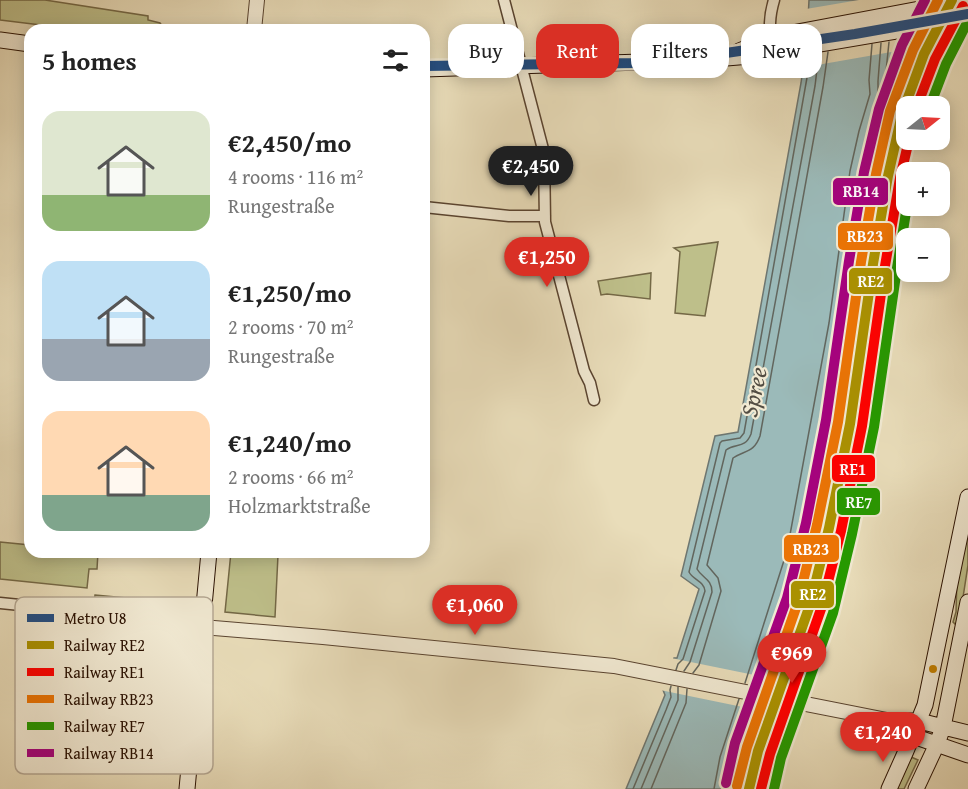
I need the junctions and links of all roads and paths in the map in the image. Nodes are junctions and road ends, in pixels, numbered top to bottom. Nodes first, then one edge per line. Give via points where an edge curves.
1 (257, 0) edge
2 (504, 0) edge
3 (774, 0) edge
4 (968, 0) edge
5 (968, 19) edge
6 (255, 24) edge
7 (510, 24) edge
8 (769, 24) edge
9 (822, 34) edge
10 (822, 38) edge
11 (0, 40) edge
12 (24, 43) edge
13 (741, 57) edge
14 (524, 66) edge
15 (448, 68) edge
16 (430, 69) edge
17 (524, 77) edge
18 (430, 208) edge
19 (545, 216) junction
20 (594, 400) dead end
21 (968, 498) edge
22 (208, 558) edge
23 (205, 597) edge
24 (968, 602) edge
25 (0, 603) edge
26 (15, 605) edge
27 (213, 628) edge
28 (919, 721) junction
29 (897, 722) junction
30 (943, 727) junction
31 (968, 733) edge
32 (913, 736) junction
33 (937, 744) junction
34 (968, 755) edge
35 (188, 774) edge
36 (187, 789) edge
37 (889, 789) edge
38 (916, 789) edge

1 - 6 street
2 - 7 street
3 - 8 street
4 - 9 main road
5 - 10 main road
11 - 12 main road
13 - 14 main road
15 - 16 main road
17 - 19 street via 544,153
18 - 19 street
19 - 20 street
21 - 28 main road
22 - 23 main road
24 - 30 main road
25 - 26 street
27 - 29 street via 604,665
28 - 29 main road
28 - 30 main road
28 - 32 main road
29 - 32 main road
30 - 31 main road
30 - 33 main road
32 - 33 main road
32 - 37 main road
33 - 34 main road
33 - 38 main road
35 - 36 main road

